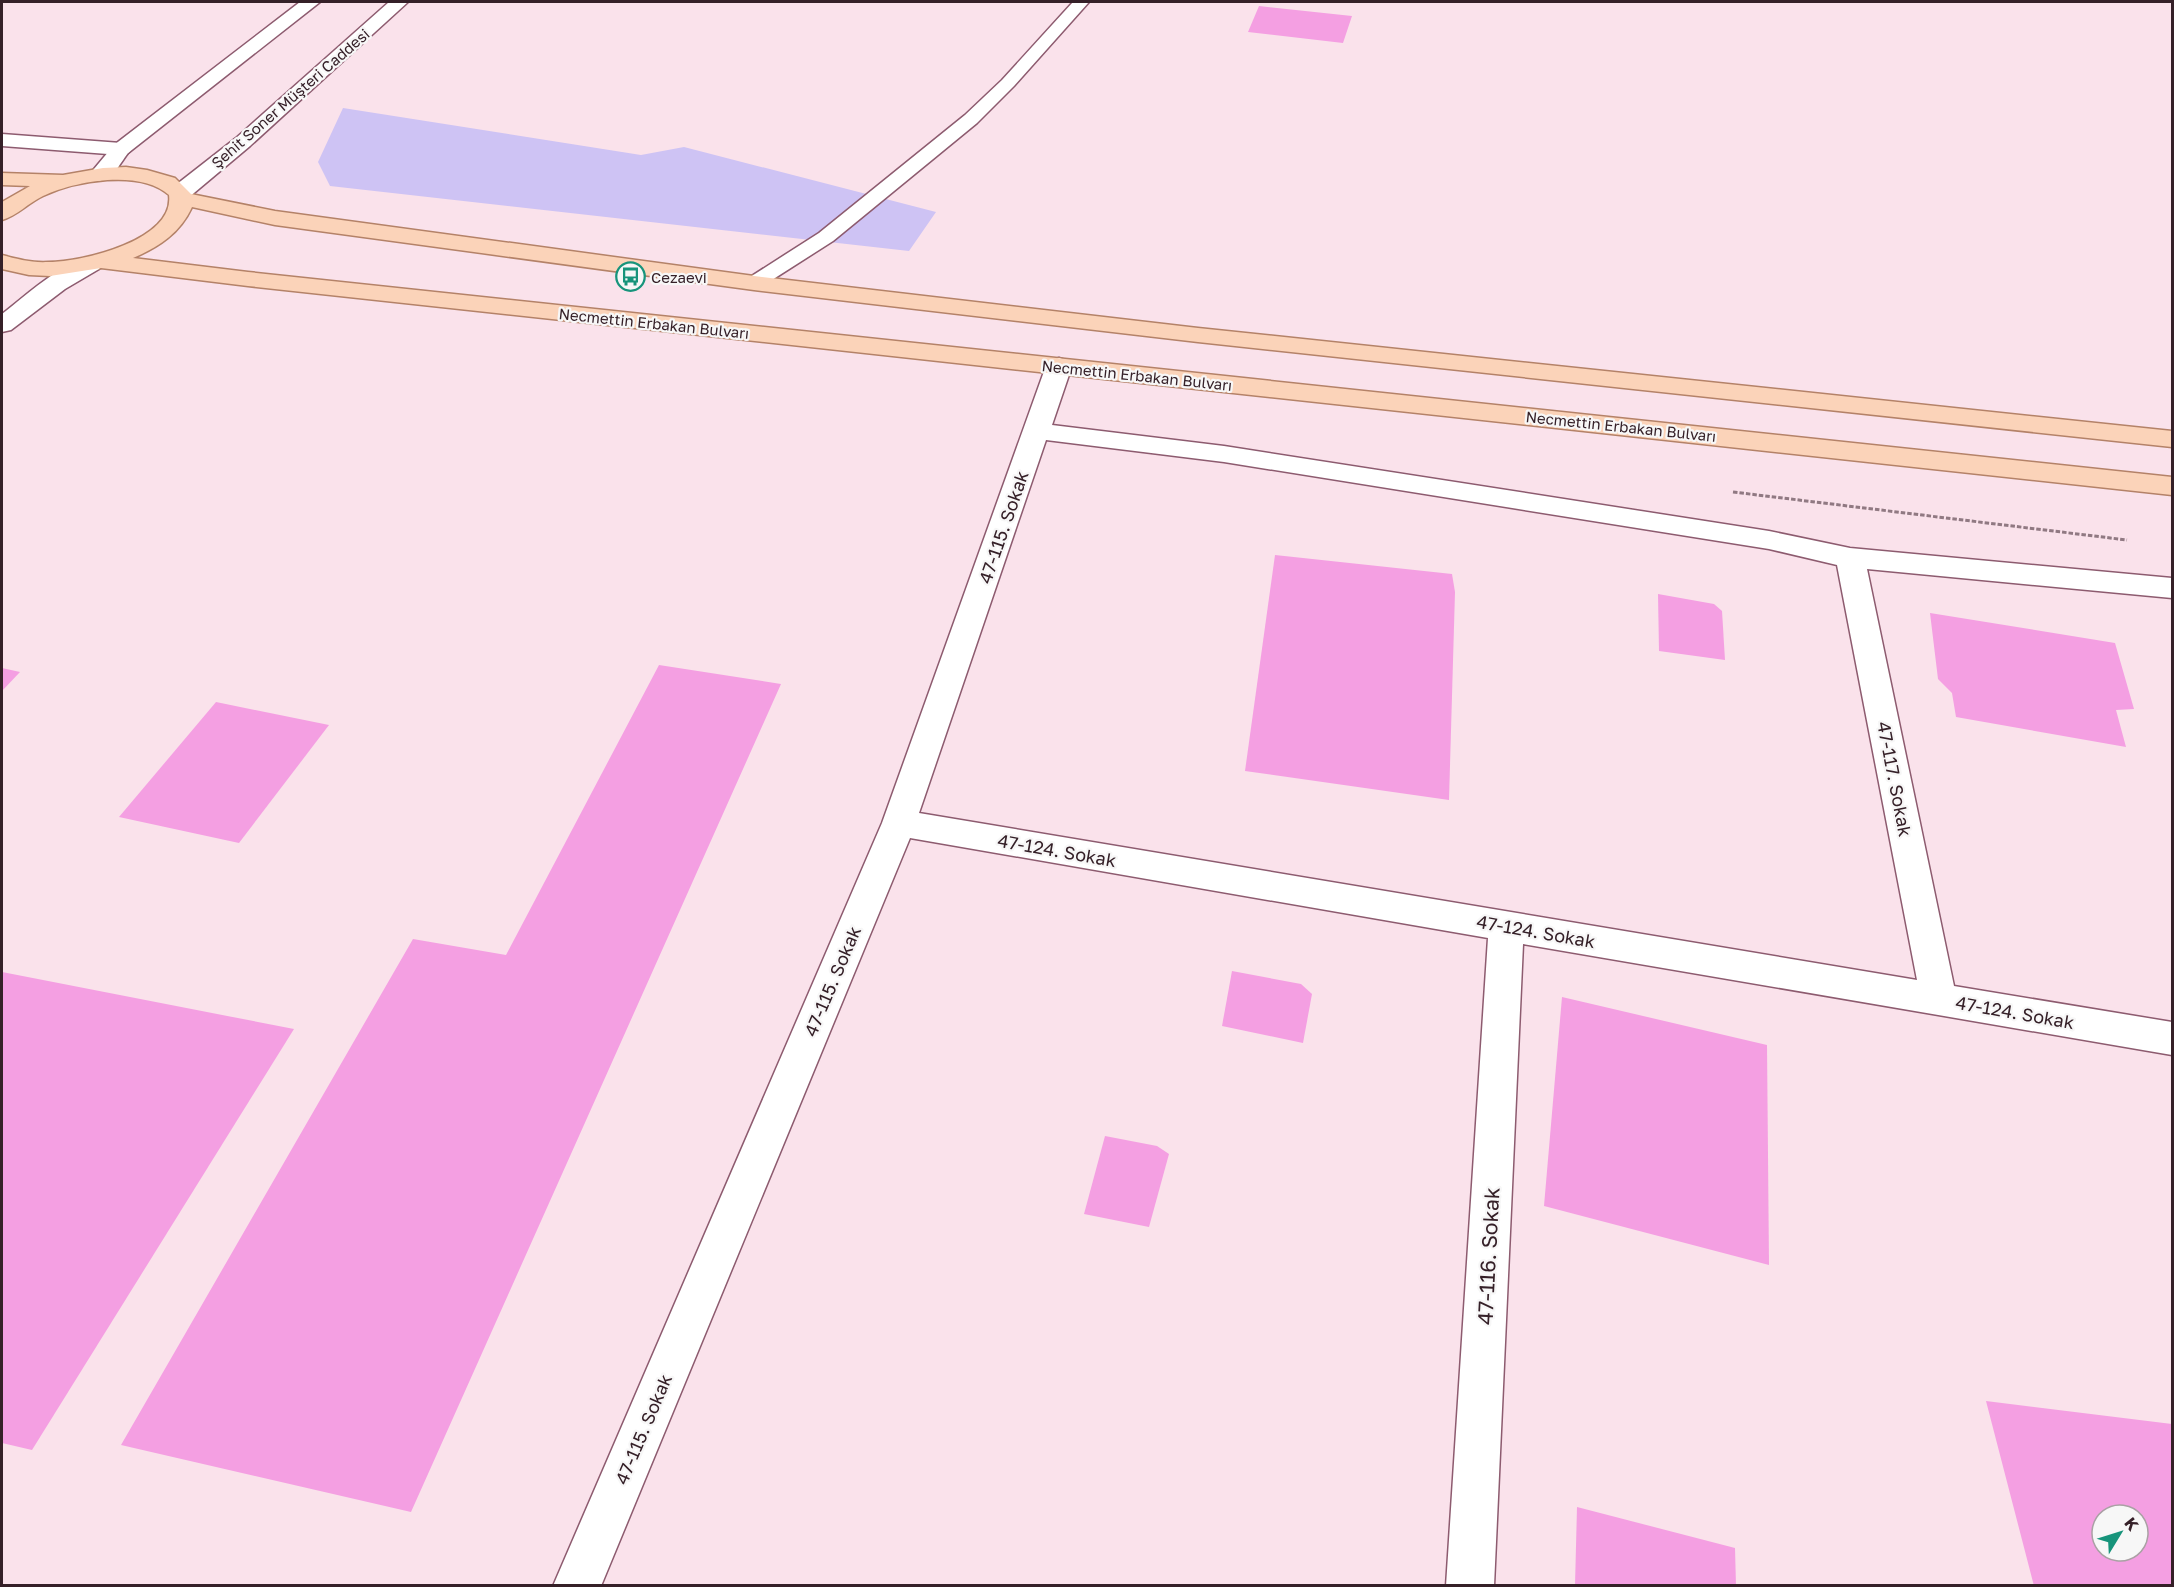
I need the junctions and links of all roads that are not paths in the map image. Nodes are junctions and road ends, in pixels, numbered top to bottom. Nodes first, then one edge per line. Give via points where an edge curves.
1 (311, 2) edge
2 (399, 2) edge
3 (1081, 2) edge
4 (2, 140) edge
5 (121, 149) junction
6 (100, 175) junction
7 (2, 179) edge
8 (75, 179) junction
9 (180, 196) junction
10 (2, 213) edge
11 (2, 262) edge
12 (97, 262) junction
13 (754, 283) junction
14 (2, 325) edge
15 (1059, 366) junction
16 (1036, 431) junction
17 (2172, 439) edge
18 (2172, 486) edge
19 (1850, 558) junction
20 (2172, 588) edge
21 (899, 823) junction
22 (1506, 926) junction
23 (1939, 1000) junction
24 (2172, 1039) edge
25 (577, 1586) edge
26 (1470, 1586) edge

1 - 5 street
2 - 9 street, Şehit Soner Müşteri Caddesi
3 - 13 lane via 971,119 826,237
4 - 5 street
5 - 6 street
6 - 8 main road
6 - 9 main road via 146,176 167,182
7 - 8 main road
8 - 10 main road via 31,194
9 - 12 main road, Necmettin Erbakan Bulvarı via 181,208 172,224 152,240
9 - 13 main road via 275,218
11 - 12 main road, Necmettin Erbakan Bulvarı via 24,269 56,269
12 - 14 street via 57,284
12 - 15 main road, Necmettin Erbakan Bulvarı
13 - 17 main road via 1210,337
15 - 16 street, 47-115. Sokak
15 - 18 main road, Necmettin Erbakan Bulvarı
16 - 19 street via 1283,463 1769,540
16 - 21 street, 47-115. Sokak
19 - 20 street
19 - 23 street, 47-117. Sokak
21 - 22 street, 47-124. Sokak
21 - 25 street, 47-115. Sokak
22 - 23 street, 47-124. Sokak
22 - 26 street, 47-116. Sokak
23 - 24 street, 47-124. Sokak

